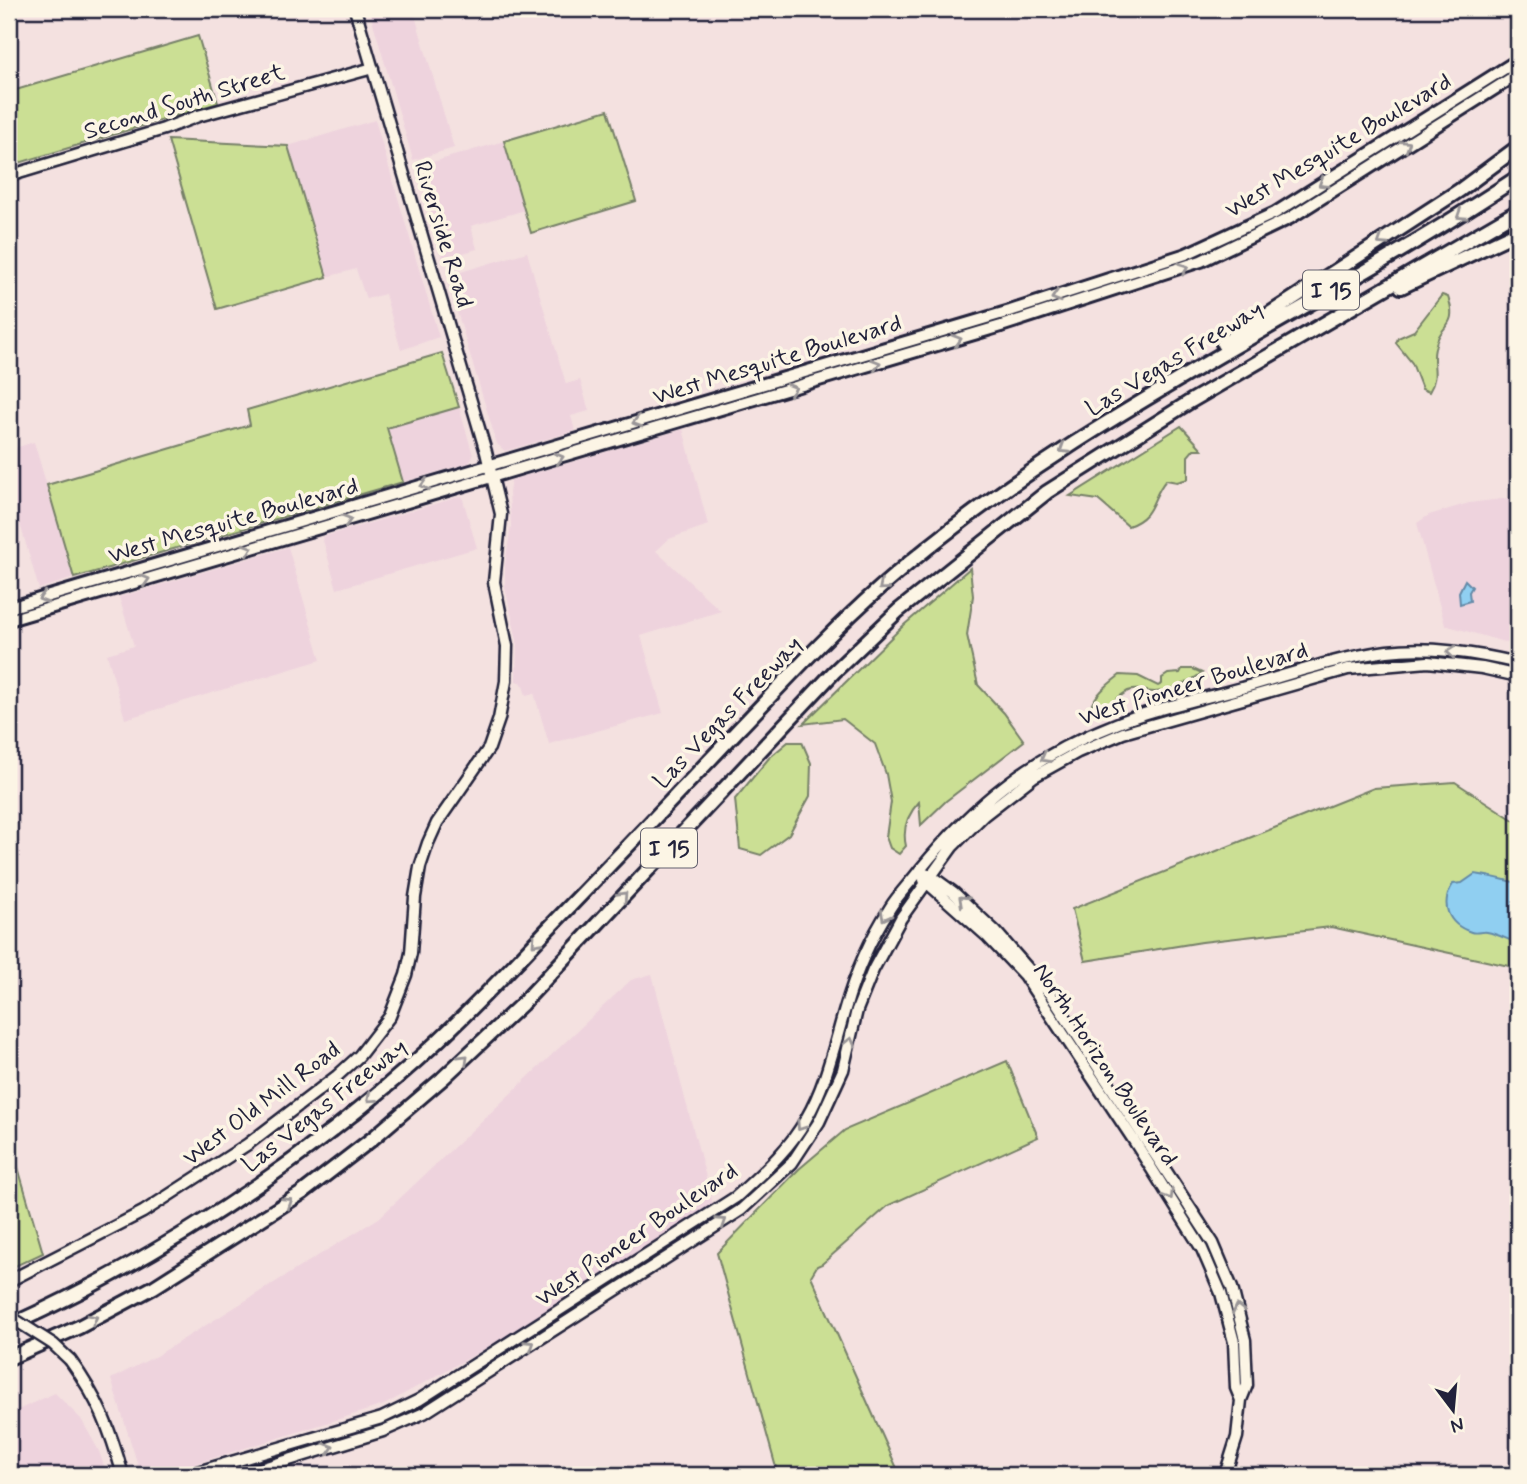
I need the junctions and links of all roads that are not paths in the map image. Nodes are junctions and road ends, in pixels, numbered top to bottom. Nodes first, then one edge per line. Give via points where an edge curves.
1 (355, 9) edge
2 (1518, 60) edge
3 (373, 68) junction
4 (1518, 74) edge
5 (1518, 147) edge
6 (9, 176) edge
7 (1518, 177) edge
8 (1518, 211) edge
9 (1518, 232) edge
10 (1010, 311) junction
11 (1322, 325) junction
12 (1001, 326) junction
13 (1142, 399) junction
14 (492, 471) junction
15 (9, 608) edge
16 (9, 620) edge
17 (1518, 663) edge
18 (1518, 676) edge
19 (918, 873) junction
20 (929, 879) junction
21 (9, 1280) edge
22 (9, 1316) edge
23 (9, 1326) edge
24 (9, 1358) edge
25 (123, 1475) edge
26 (187, 1475) edge
27 (240, 1475) edge
28 (1224, 1475) edge

1 - 3 main road, Riverside Road
2 -> 10 main road, West Mesquite Boulevard via 1250,226 1152,266
3 - 6 main road, Second South Street via 198,116
3 - 14 main road, Riverside Road
12 -> 4 main road, West Mesquite Boulevard via 1155,278 1242,243 1290,218
5 -> 13 highway
7 -> 13 highway, Las Vegas Freeway / I 15
8 - 11 highway, Las Vegas Freeway / I 15
9 - 11 highway
10 - 12 main road
10 -> 14 main road, West Mesquite Boulevard
24 -> 11 highway, Las Vegas Freeway / I 15 via 154,1287 302,1193 372,1139 522,1004 834,672 898,611 1046,492
14 -> 12 main road, West Mesquite Boulevard
13 -> 23 highway, Las Vegas Freeway / I 15 via 1029,472 881,587 811,654 499,981 352,1115 209,1217 85,1290
14 -> 15 main road, West Mesquite Boulevard
16 -> 14 main road, West Mesquite Boulevard
14 - 21 main road, West Old Mill Road via 502,513 494,582 508,646 499,719 489,748 428,843 420,867 411,953 390,1016 337,1076 248,1144 144,1212
17 -> 19 main road, West Pioneer Boulevard via 1458,652 1390,651 1348,657 1118,723 1020,774 979,805
18 - 20 main road, West Pioneer Boulevard via 1427,662 1348,669 1123,733 1077,752 1033,778 984,815
19 - 20 main road, North Horizon Boulevard
19 -> 26 main road, West Pioneer Boulevard via 890,906 862,961 829,1068 806,1119 780,1156 736,1198 419,1400 382,1418
27 -> 20 main road, West Pioneer Boulevard via 383,1431 424,1413 741,1210 792,1163 819,1122 843,1070 873,970
20 - 28 main road, North Horizon Boulevard via 953,892 996,932 1051,995 1213,1243 1232,1288 1245,1340 1247,1385
22 - 25 main road, bridge via 70,1360 106,1418

